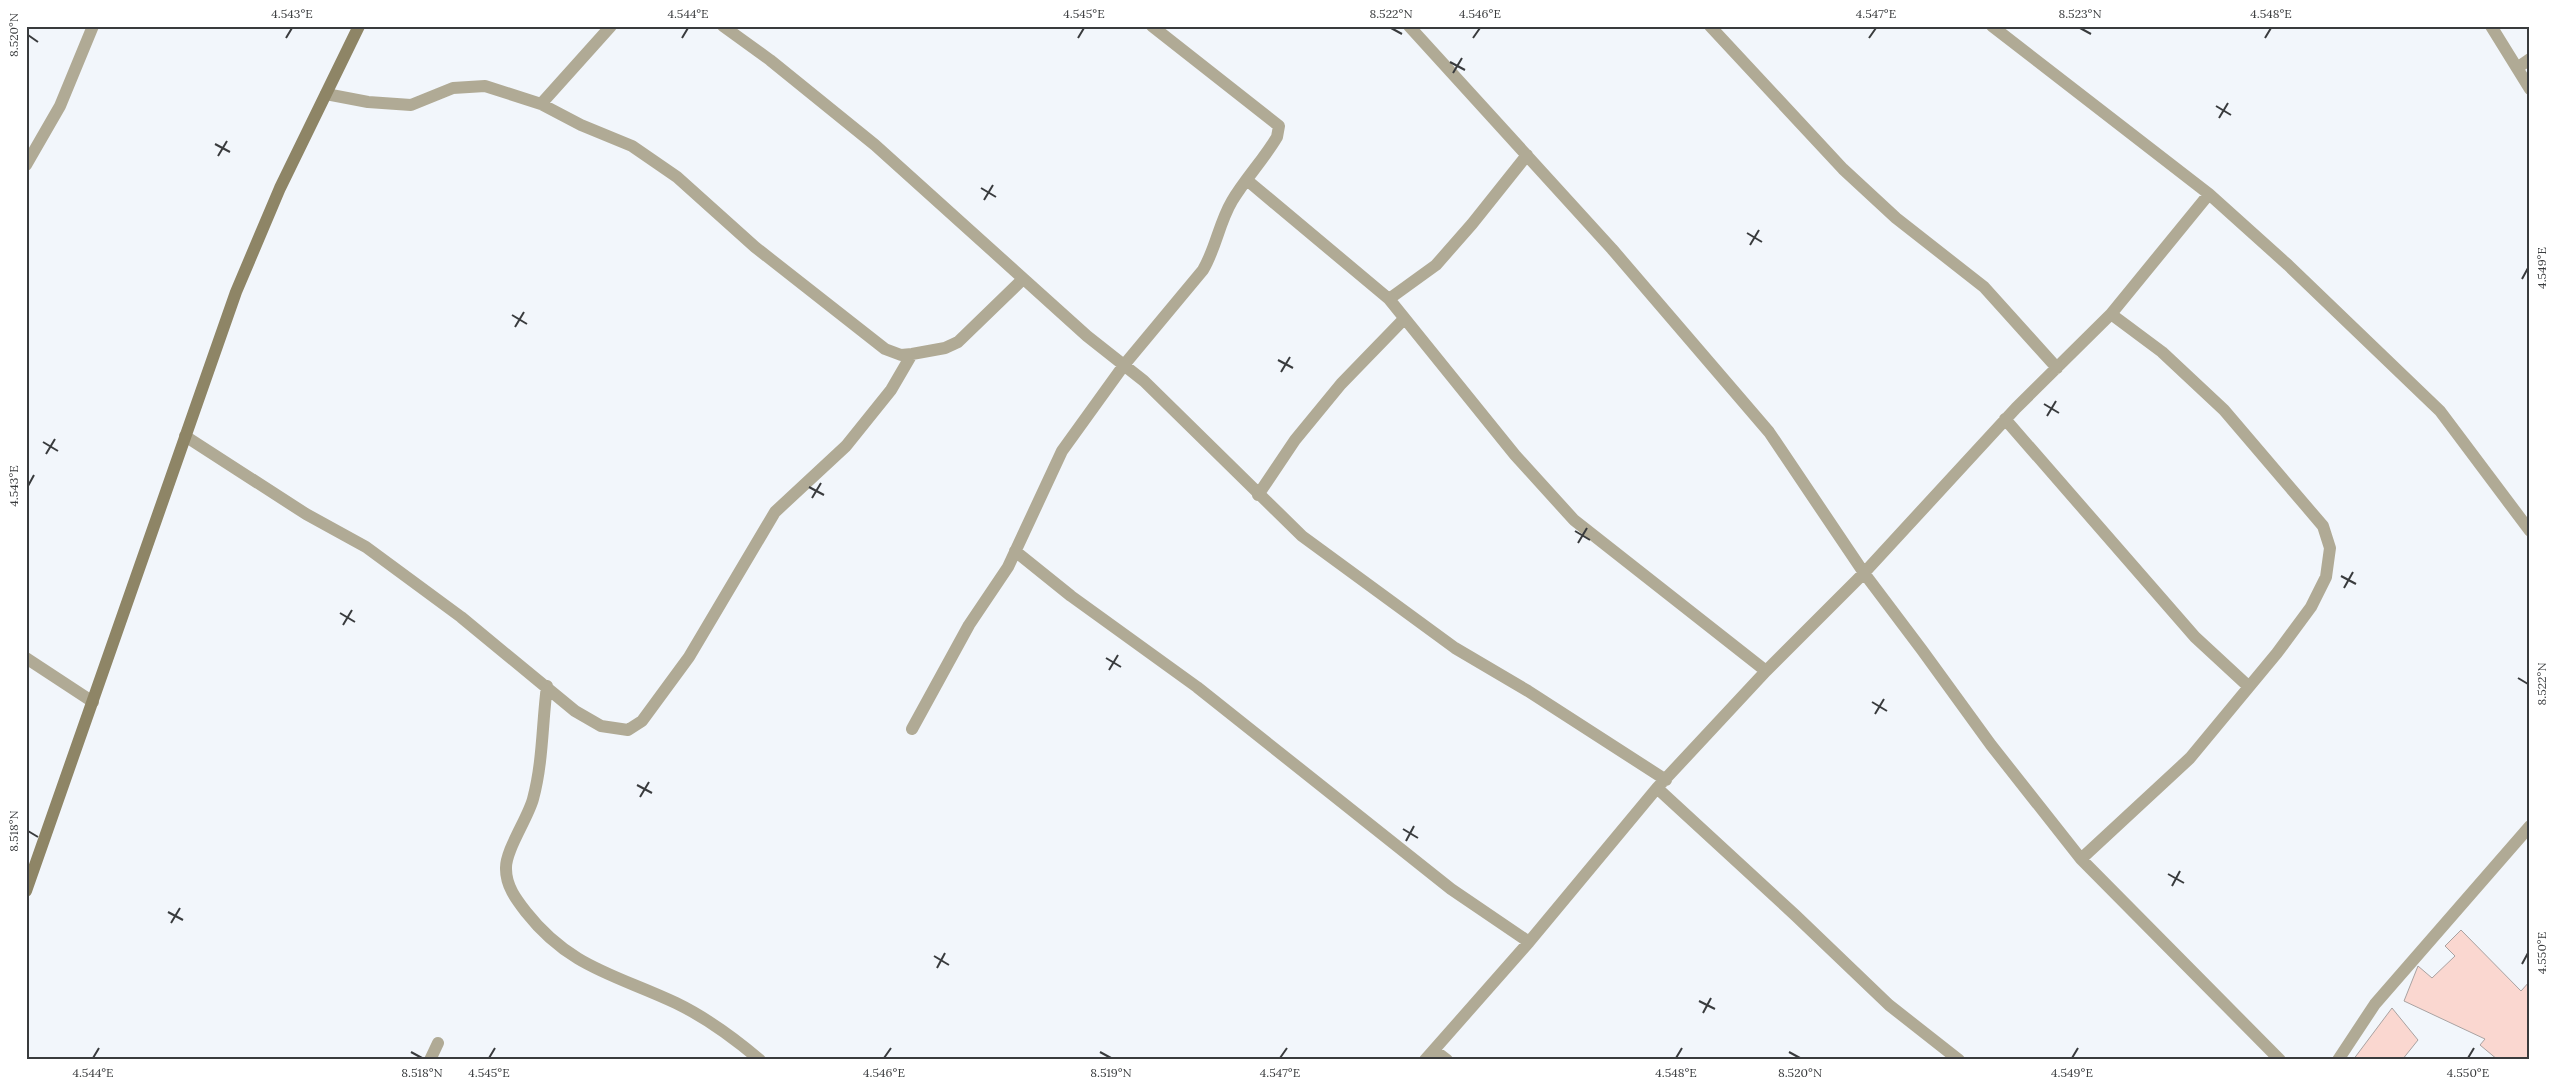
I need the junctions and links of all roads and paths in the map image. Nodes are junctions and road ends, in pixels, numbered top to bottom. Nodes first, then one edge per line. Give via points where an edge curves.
1 (93, 26) edge
2 (359, 26) edge
3 (611, 26) edge
4 (723, 26) edge
5 (1152, 26) edge
6 (1409, 26) edge
7 (1710, 26) edge
8 (1992, 26) edge
9 (2491, 26) edge
10 (2530, 59) edge
11 (2517, 68) junction
12 (2530, 89) edge
13 (326, 94) junction
14 (541, 104) junction
15 (1527, 155) junction
16 (26, 165) edge
17 (1248, 180) junction
18 (2209, 194) junction
19 (1023, 280) junction
20 (1389, 299) junction
21 (2111, 314) junction
22 (1404, 319) junction
23 (912, 354) junction
24 (1124, 365) junction
25 (2057, 368) junction
26 (2005, 419) junction
27 (185, 436) junction
28 (1258, 495) junction
29 (2530, 531) edge
30 (1015, 551) junction
31 (1864, 573) junction
32 (26, 658) edge
33 (1766, 671) junction
34 (547, 686) junction
35 (2248, 686) junction
36 (93, 702) junction
37 (912, 729) dead end
38 (1661, 784) junction
39 (2530, 826) edge
40 (2081, 859) junction
41 (26, 891) edge
42 (1529, 942) junction
43 (438, 1043) dead end
44 (1434, 1050) junction
45 (430, 1060) edge
46 (760, 1060) edge
47 (1425, 1060) edge
48 (1446, 1060) edge
49 (1958, 1060) edge
50 (2280, 1060) edge
51 (2338, 1060) edge

1 - 16 street via 60,106
2 - 13 street
3 - 14 street
4 - 19 street via 875,145
5 - 17 street via 1279,126 1278,137
6 - 15 street
7 - 25 street via 1843,169 1896,218 1984,287
8 - 18 street
9 - 11 street
10 - 11 street
11 - 12 street
13 - 14 street via 368,102 411,105 453,88 485,86
13 - 27 street via 280,188 236,292
14 - 23 street via 632,146 677,177 755,247 874,342 901,355
15 - 20 street via 1436,265
15 - 31 street via 1770,432
17 - 20 street
17 - 24 street via 1221,222 1212,255 1203,270
18 - 21 street
18 - 29 street via 2440,411
19 - 23 street via 958,342 945,348
19 - 24 street
20 - 22 street
21 - 25 street
21 - 35 street via 2162,352 2224,410 2323,526 2330,548 2326,577 2311,606
22 - 28 street via 1341,384 1296,440
22 - 33 street via 1515,455 1574,520
23 - 34 street via 891,390 846,446 775,512 690,657 642,721 628,730 601,726 575,711
24 - 28 street
24 - 30 street via 1062,451
25 - 26 street
26 - 31 street
26 - 35 street via 2195,637
27 - 34 street via 306,514 366,547
27 - 36 street
28 - 38 street via 1302,536 1456,648 1528,691
30 - 37 street via 1008,567 969,625
30 - 42 street via 1071,596 1197,687 1451,889
31 - 33 street
31 - 40 street via 1991,745
32 - 36 street
33 - 38 street
34 - 46 street via 540,766 533,800 506,868 512,893 531,919 568,954 605,974 676,1003 720,1027
35 - 40 street via 2190,758
36 - 41 street
38 - 42 street
38 - 49 street via 1889,1005
39 - 51 street via 2376,1004
40 - 50 street
42 - 44 street
43 - 45 street
44 - 47 street
44 - 48 street

